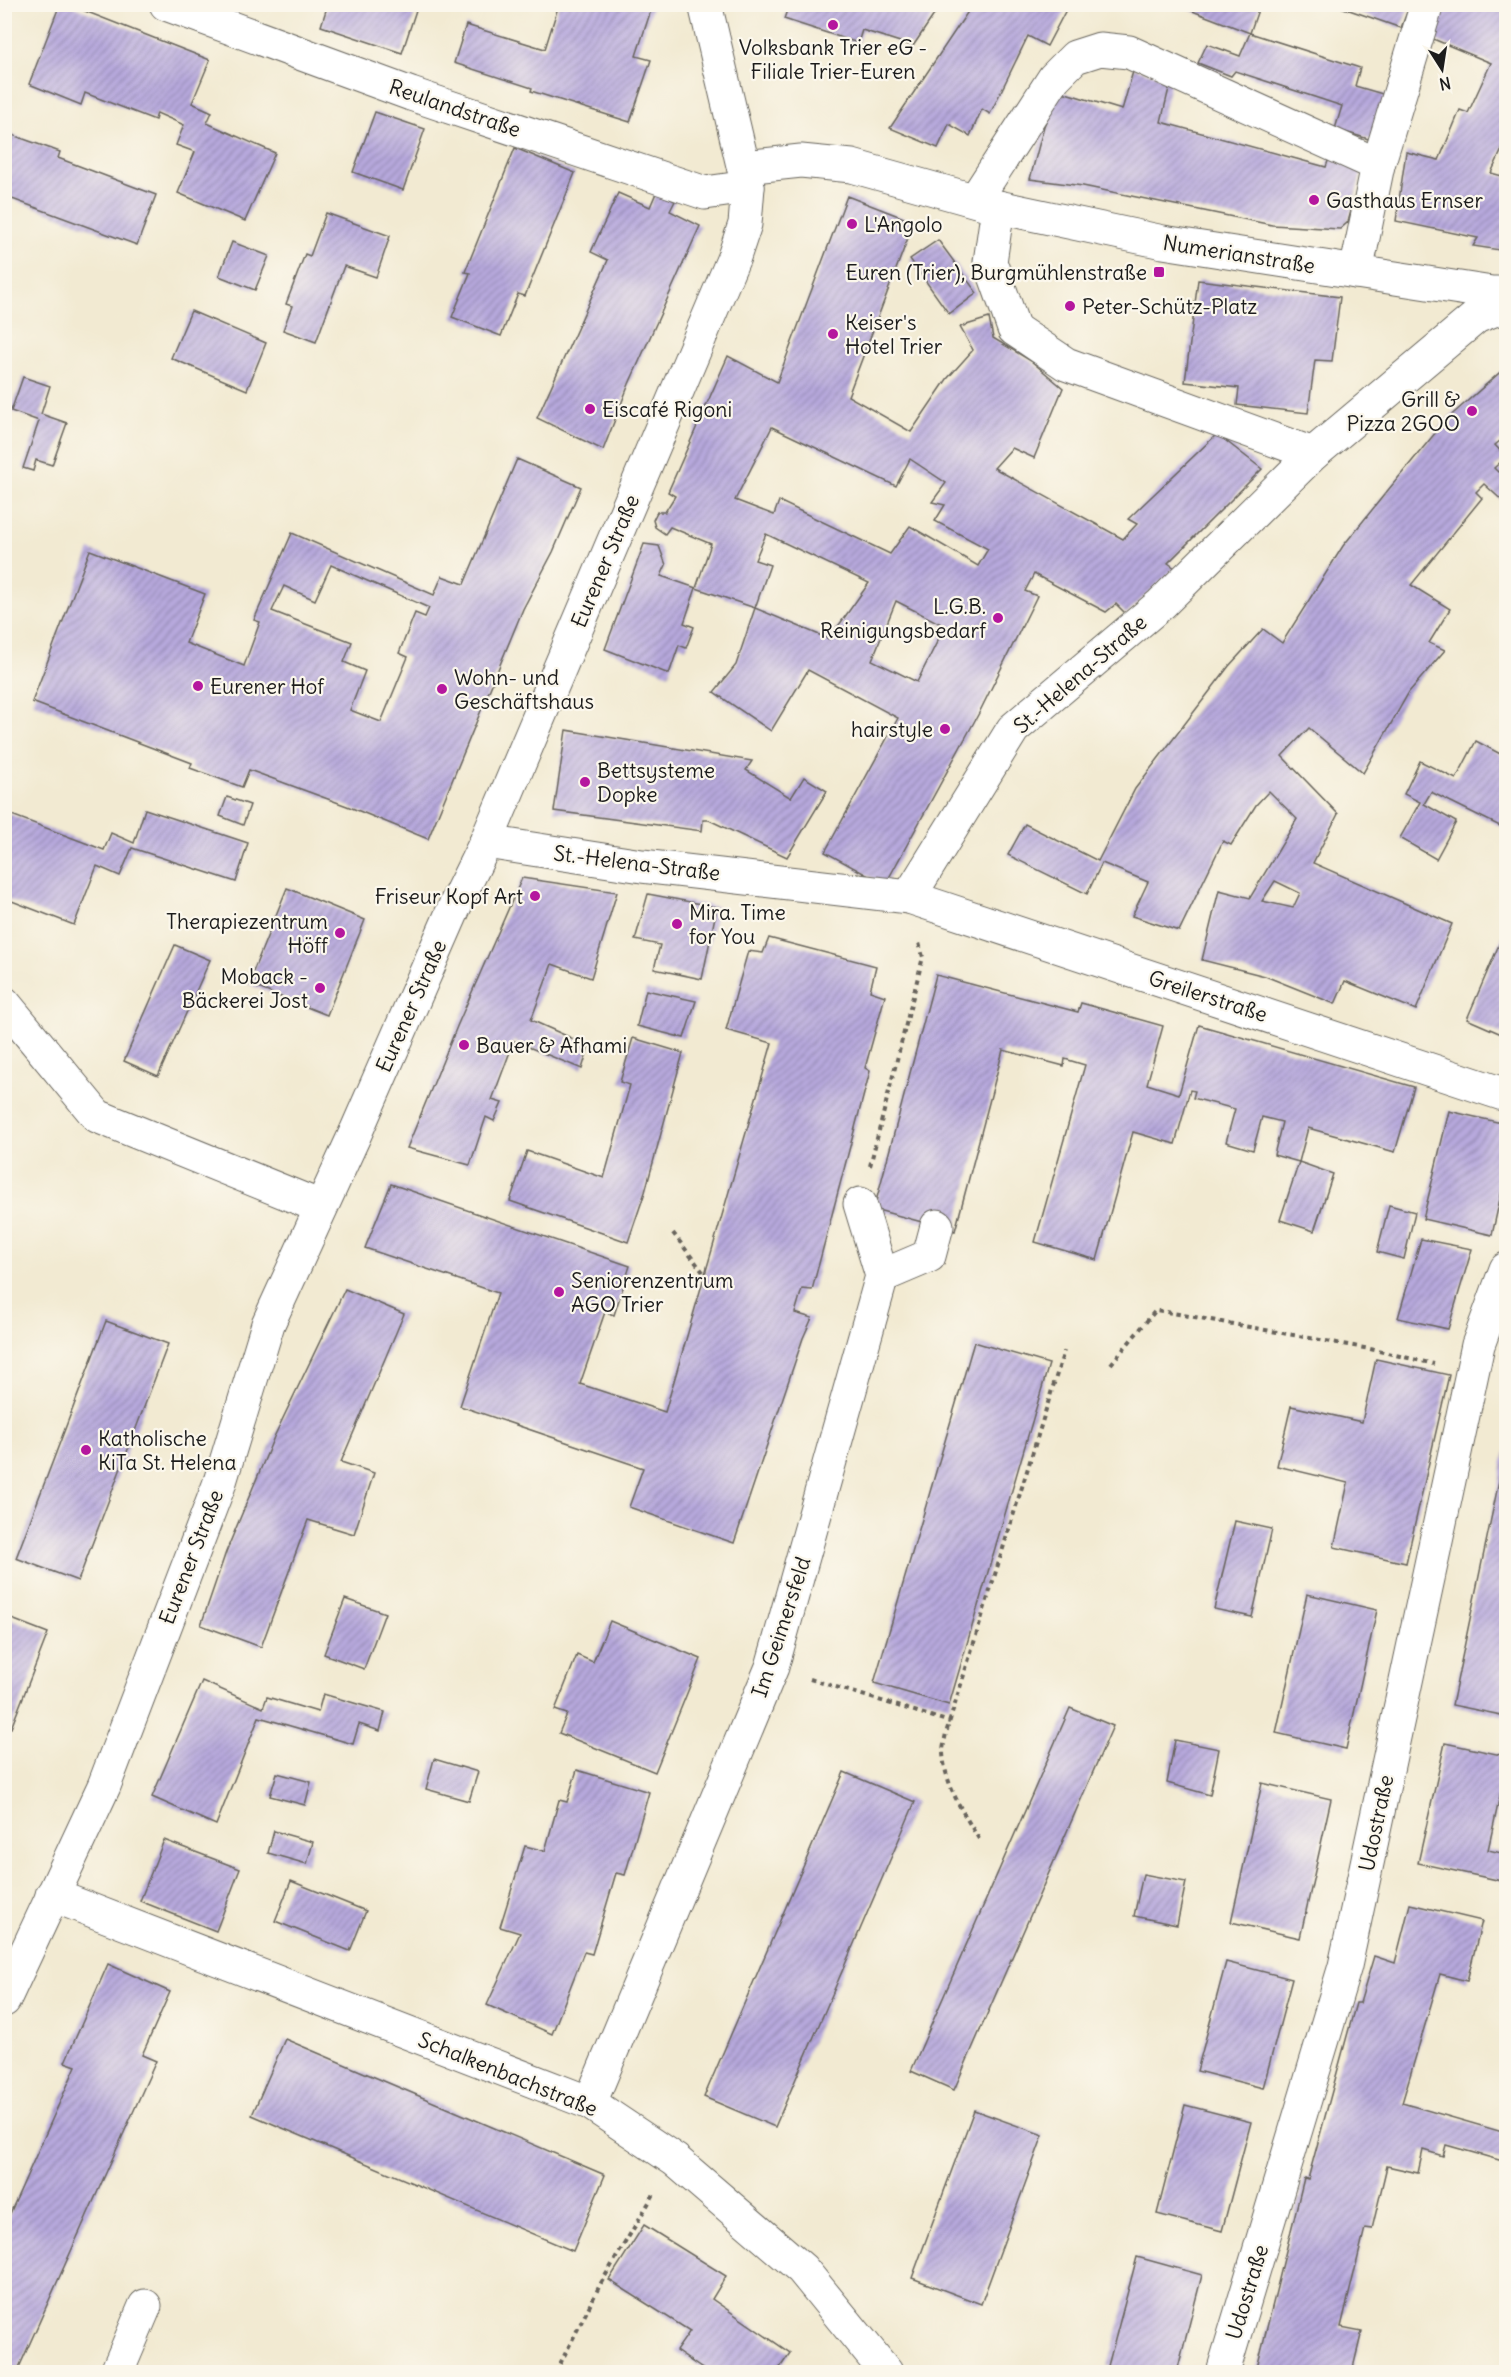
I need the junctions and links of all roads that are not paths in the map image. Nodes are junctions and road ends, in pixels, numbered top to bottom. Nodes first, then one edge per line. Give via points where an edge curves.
1 (166, 4) edge
2 (705, 4) edge
3 (1427, 4) edge
4 (1378, 165) junction
5 (746, 177) junction
6 (987, 203) junction
7 (1356, 272) junction
8 (1506, 292) edge
9 (1506, 305) edge
10 (1313, 454) junction
11 (486, 842) junction
12 (909, 897) junction
13 (4, 1003) edge
14 (1506, 1095) edge
15 (860, 1204) road end
16 (321, 1207) junction
17 (937, 1226) dead end
18 (1506, 1269) edge
19 (882, 1276) junction
20 (52, 1895) junction
21 (4, 2000) edge
22 (590, 2103) junction
23 (145, 2306) dead end
24 (117, 2373) edge
25 (886, 2373) edge
26 (1223, 2373) edge

1 - 5 street, Reulandstraße via 411,94 705,193
2 - 5 street, Eurener Straße
3 - 4 street
4 - 6 street via 1129,52 1100,49 1076,57 1054,78
4 - 7 street
5 - 6 street, Numerianstraße via 801,161 852,166
5 - 11 street, Eurener Straße via 746,224 734,257
6 - 7 street, Numerianstraße via 1163,242
6 - 10 street via 990,262 1014,329 1066,364
7 - 8 street, Numerianstraße
9 - 10 street, St.-Helena-Straße via 1476,317
10 - 12 street, St.-Helena-Straße via 1161,604 1012,729
11 - 12 street, St.-Helena-Straße via 642,866
11 - 16 street, Eurener Straße
12 - 14 street, Greilerstraße
13 - 16 street via 97,1116
15 - 19 street
16 - 20 street, Eurener Straße via 268,1324 219,1485 108,1774
17 - 19 street via 928,1256
18 - 26 street, Udostraße via 1478,1344 1345,1966
19 - 22 street, Im Geimersfeld via 772,1667
20 - 21 street, Eurener Straße
20 - 22 street, Schalkenbachstraße
22 - 25 street, Schalkenbachstraße via 675,2160 802,2269
23 - 24 street

